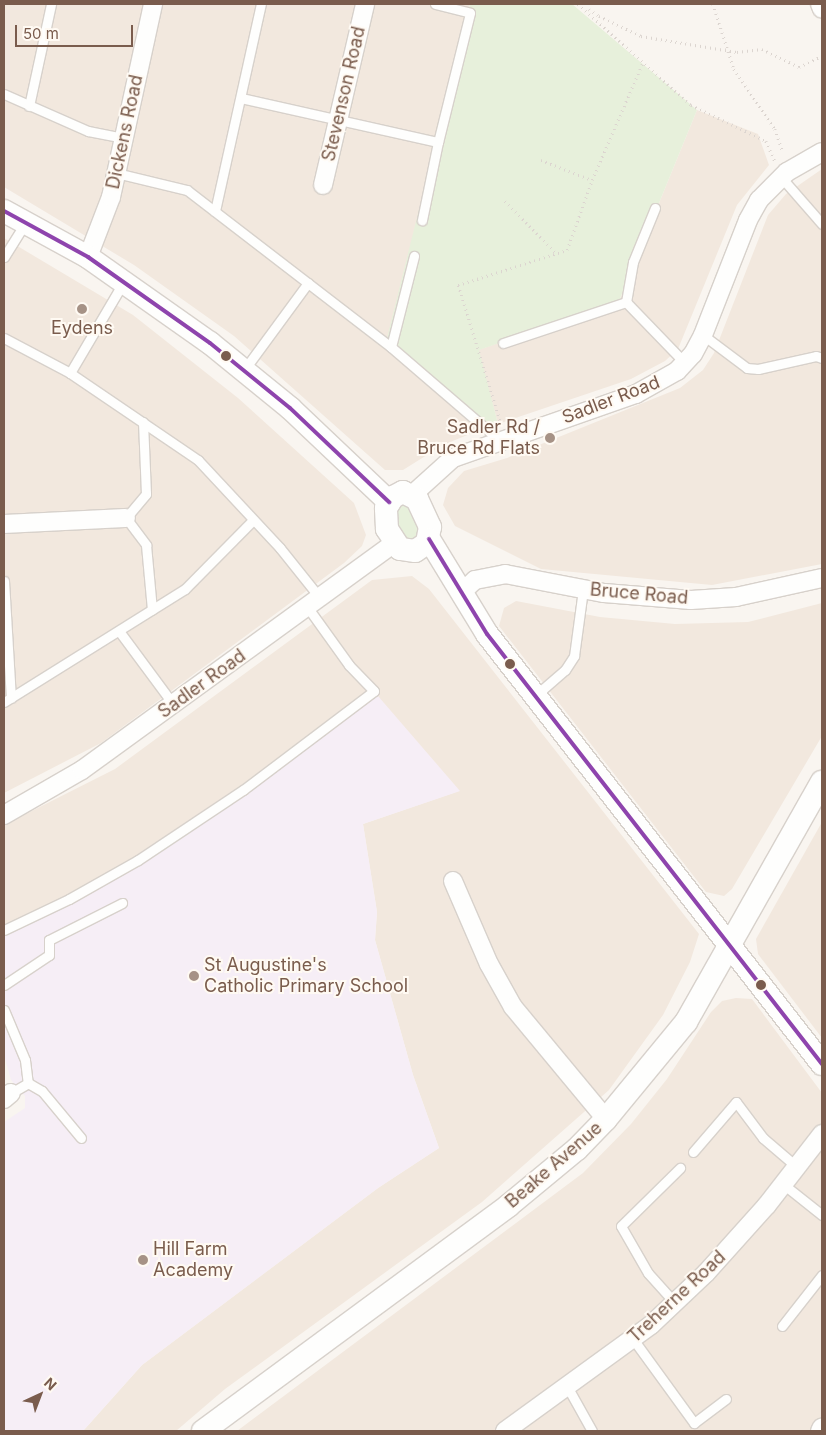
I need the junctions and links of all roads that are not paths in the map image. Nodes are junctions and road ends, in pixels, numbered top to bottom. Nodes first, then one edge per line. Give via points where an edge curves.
1 (51, 4) edge
2 (153, 4) edge
3 (261, 4) edge
4 (366, 4) edge
5 (435, 4) edge
6 (820, 4) edge
7 (471, 8) edge
8 (822, 9) edge
9 (4, 94) edge
10 (240, 98) junction
11 (29, 106) junction
12 (338, 120) junction
13 (124, 138) junction
14 (438, 142) junction
15 (822, 152) edge
16 (116, 173) junction
17 (781, 177) junction
18 (323, 185) dead end
19 (655, 208) dead end
20 (4, 211) edge
21 (215, 211) junction
22 (422, 220) dead end
23 (25, 223) junction
24 (822, 224) edge
25 (414, 256) dead end
26 (4, 257) edge
27 (88, 257) junction
28 (124, 281) junction
29 (308, 283) junction
30 (626, 302) junction
31 (703, 335) junction
32 (4, 338) edge
33 (503, 343) dead end
34 (391, 347) junction
35 (822, 358) edge
36 (686, 363) junction
37 (244, 370) junction
38 (70, 374) junction
39 (143, 422) junction
40 (502, 439) junction
41 (412, 495) junction
42 (389, 502) junction
43 (126, 518) junction
44 (254, 520) junction
45 (4, 524) edge
46 (429, 539) junction
47 (394, 543) junction
48 (822, 578) edge
49 (4, 581) edge
50 (583, 589) junction
51 (461, 593) junction
52 (314, 603) junction
53 (152, 610) junction
54 (119, 631) junction
55 (534, 696) junction
56 (7, 700) edge
57 (173, 704) junction
58 (822, 782) edge
59 (4, 815) edge
60 (453, 881) dead end
61 (122, 903) dead end
62 (4, 930) edge
63 (730, 945) junction
64 (4, 985) edge
65 (4, 1010) edge
66 (822, 1064) edge
67 (28, 1083) junction
68 (7, 1096) edge
69 (606, 1119) junction
70 (822, 1134) edge
71 (81, 1138) dead end
72 (693, 1152) dead end
73 (796, 1167) junction
74 (680, 1168) dead end
75 (784, 1184) junction
76 (822, 1214) edge
77 (822, 1275) edge
78 (675, 1303) junction
79 (782, 1326) dead end
80 (633, 1339) junction
81 (568, 1388) junction
82 (726, 1398) dead end
83 (822, 1427) edge
84 (203, 1431) edge
85 (505, 1431) edge
86 (592, 1431) edge
87 (820, 1431) edge

1 - 11 lane
2 - 13 street, Dickens Road
3 - 10 lane
4 - 12 street, Stevenson Road
5 - 7 lane
6 - 8 street
7 - 14 lane
9 - 11 lane
10 - 12 lane
10 - 21 lane
11 - 13 lane via 88,131
12 - 14 lane
12 - 18 street, Stevenson Road
13 - 16 street, Dickens Road
14 - 22 lane
15 - 17 street, Sadler Road
16 - 21 lane via 187,190
16 - 27 street, Dickens Road via 111,197
17 - 24 lane
17 - 31 street, Sadler Road via 759,200 748,220
19 - 30 lane via 633,262
20 - 23 street
21 - 29 lane
23 - 26 lane
23 - 27 street
25 - 34 lane
27 - 28 street
28 - 37 street
28 - 38 lane
29 - 34 lane
29 - 37 lane
30 - 33 lane
30 - 36 lane
31 - 35 lane via 746,368 758,369 816,356
31 - 36 street, Sadler Road
32 - 38 lane
34 - 40 lane
36 - 40 street, Sadler Road via 663,381 636,394
37 - 42 street via 290,408
38 - 39 lane
39 - 43 lane via 146,494
39 - 44 lane via 198,460
40 - 41 street, Sadler Road via 443,465
41 - 42 street via 403,492
41 - 46 street via 428,518
42 - 47 street via 386,522
43 - 45 street
43 - 53 lane via 146,545
44 - 52 lane
44 - 53 lane via 185,589
46 - 47 street via 415,551 403,550
46 - 51 street
47 - 52 street, Sadler Road
48 - 50 street, Bruce Road via 736,597 691,600
49 - 56 lane
50 - 51 street, Bruce Road via 505,574 475,580
50 - 55 lane via 574,656 565,670
51 - 55 street
52 - 57 street, Sadler Road
52 - 62 lane via 349,665 374,691 243,790 138,860 69,899
53 - 54 lane
54 - 56 lane
54 - 57 lane
55 - 63 street
57 - 59 street, Sadler Road via 82,770
58 - 63 street, Beake Avenue
60 - 69 street via 489,964 513,1008
61 - 64 lane via 49,940 49,955
63 - 66 street
63 - 69 street, Beake Avenue via 686,1022
65 - 67 lane via 25,1060
67 - 68 lane
67 - 71 lane via 42,1091
69 - 84 street, Beake Avenue via 576,1149 508,1206
70 - 73 street, Treherne Road
72 - 73 lane via 736,1102 763,1138
73 - 75 street, Treherne Road
74 - 78 lane via 620,1226 648,1273
75 - 76 lane
75 - 78 street, Treherne Road
77 - 79 lane
78 - 80 street, Treherne Road
80 - 81 street, Treherne Road
80 - 82 lane via 694,1423
81 - 85 street, Treherne Road
81 - 86 lane
83 - 87 street

